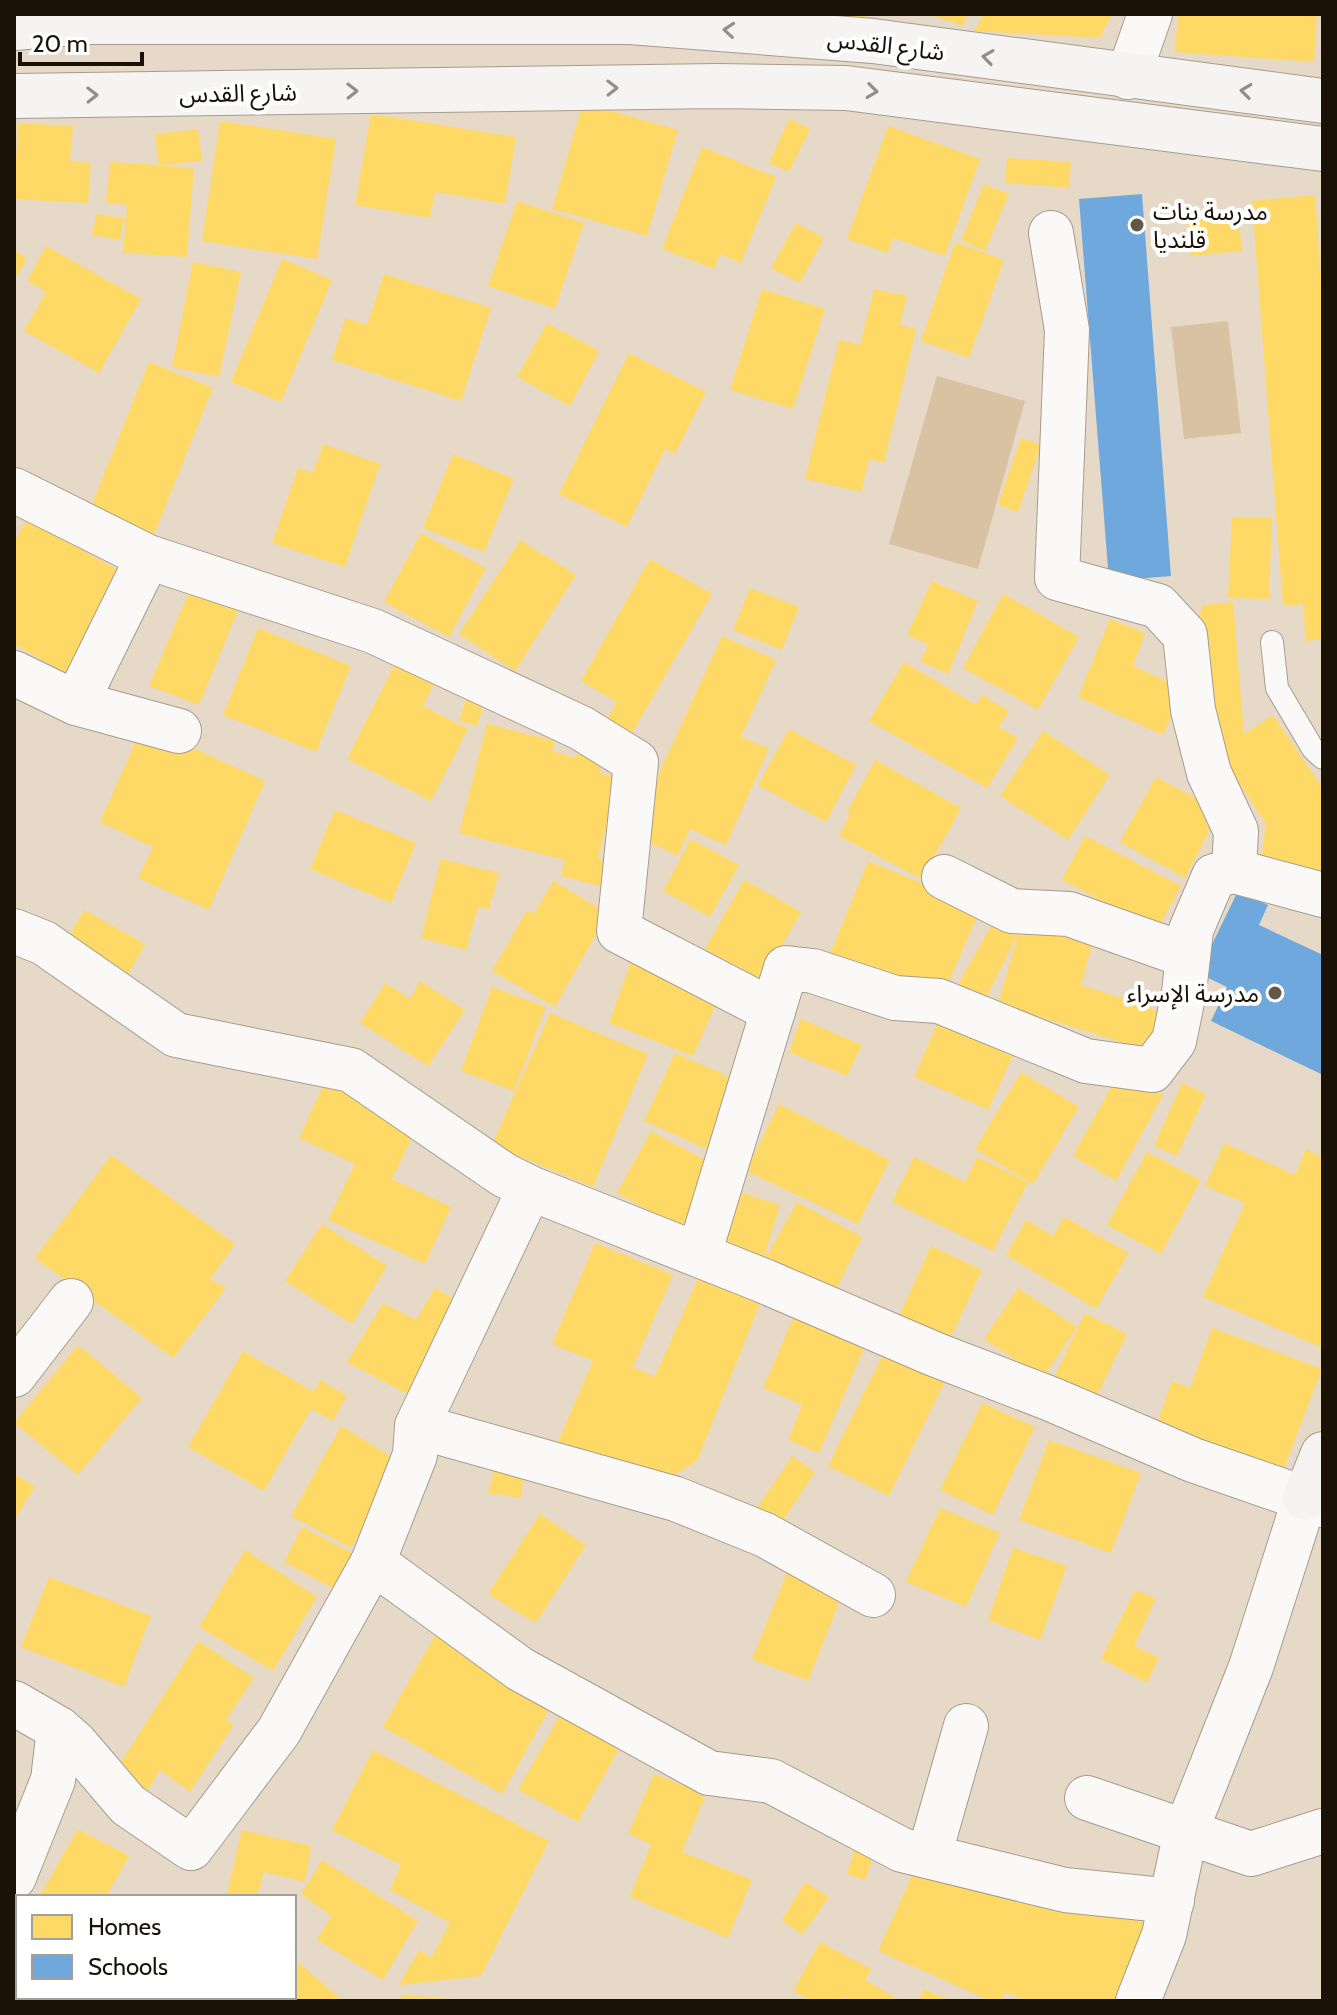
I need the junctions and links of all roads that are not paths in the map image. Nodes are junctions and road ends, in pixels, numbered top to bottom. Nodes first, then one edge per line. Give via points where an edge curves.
1 (1150, 14) edge
2 (14, 28) edge
3 (1128, 77) junction
4 (14, 96) edge
5 (1323, 101) edge
6 (1323, 149) edge
7 (1051, 233) dead end
8 (14, 490) edge
9 (148, 557) junction
10 (1272, 642) dead end
11 (14, 673) edge
12 (76, 703) junction
13 (179, 731) dead end
14 (1323, 758) edge
15 (1234, 871) junction
16 (944, 877) dead end
17 (1323, 895) edge
18 (14, 931) edge
19 (1188, 956) junction
20 (773, 1011) junction
21 (530, 1188) junction
22 (699, 1254) junction
23 (71, 1301) dead end
24 (14, 1375) edge
25 (417, 1426) junction
26 (1323, 1454) edge
27 (1314, 1501) edge
28 (373, 1562) junction
29 (873, 1595) dead end
30 (14, 1703) edge
31 (966, 1726) dead end
32 (59, 1729) junction
33 (1087, 1798) dead end
34 (1186, 1831) junction
35 (1323, 1831) edge
36 (929, 1856) junction
37 (14, 1877) edge
38 (1172, 1901) junction
39 (1138, 2001) edge

1 - 3 street
3 -> 2 main road, شارع القدس via 873,41 630,22 104,22
5 -> 3 main road, شارع القدس
4 -> 6 main road, شارع القدس via 846,88
7 - 15 street via 1067,330 1057,578 1158,606 1185,635 1193,710 1209,773 1236,831
8 - 9 street
9 - 12 street
9 - 20 street via 373,631 581,728 636,762 619,931
10 - 14 lane via 1277,688
11 - 12 street
12 - 13 street
15 - 17 street
15 - 19 street via 1214,876 1191,930
16 - 19 street via 1012,911 1069,914
18 - 21 street via 44,943 176,1035 351,1070
19 - 20 street via 1174,1041 1152,1070 1086,1061 939,1001 895,998 813,971 786,968
20 - 22 street
21 - 22 street
21 - 25 street
22 - 27 street via 1193,1460
23 - 24 street
25 - 28 street via 415,1455
25 - 29 street via 676,1499 765,1535
26 - 27 main road
27 - 34 street
28 - 32 street via 279,1731 191,1848 128,1805
28 - 36 street via 520,1669 709,1773 771,1781 902,1850
30 - 32 street
31 - 36 street
32 - 37 street via 53,1780
33 - 34 street
34 - 35 street via 1251,1854
34 - 38 street
36 - 38 street via 1065,1890
38 - 39 street

